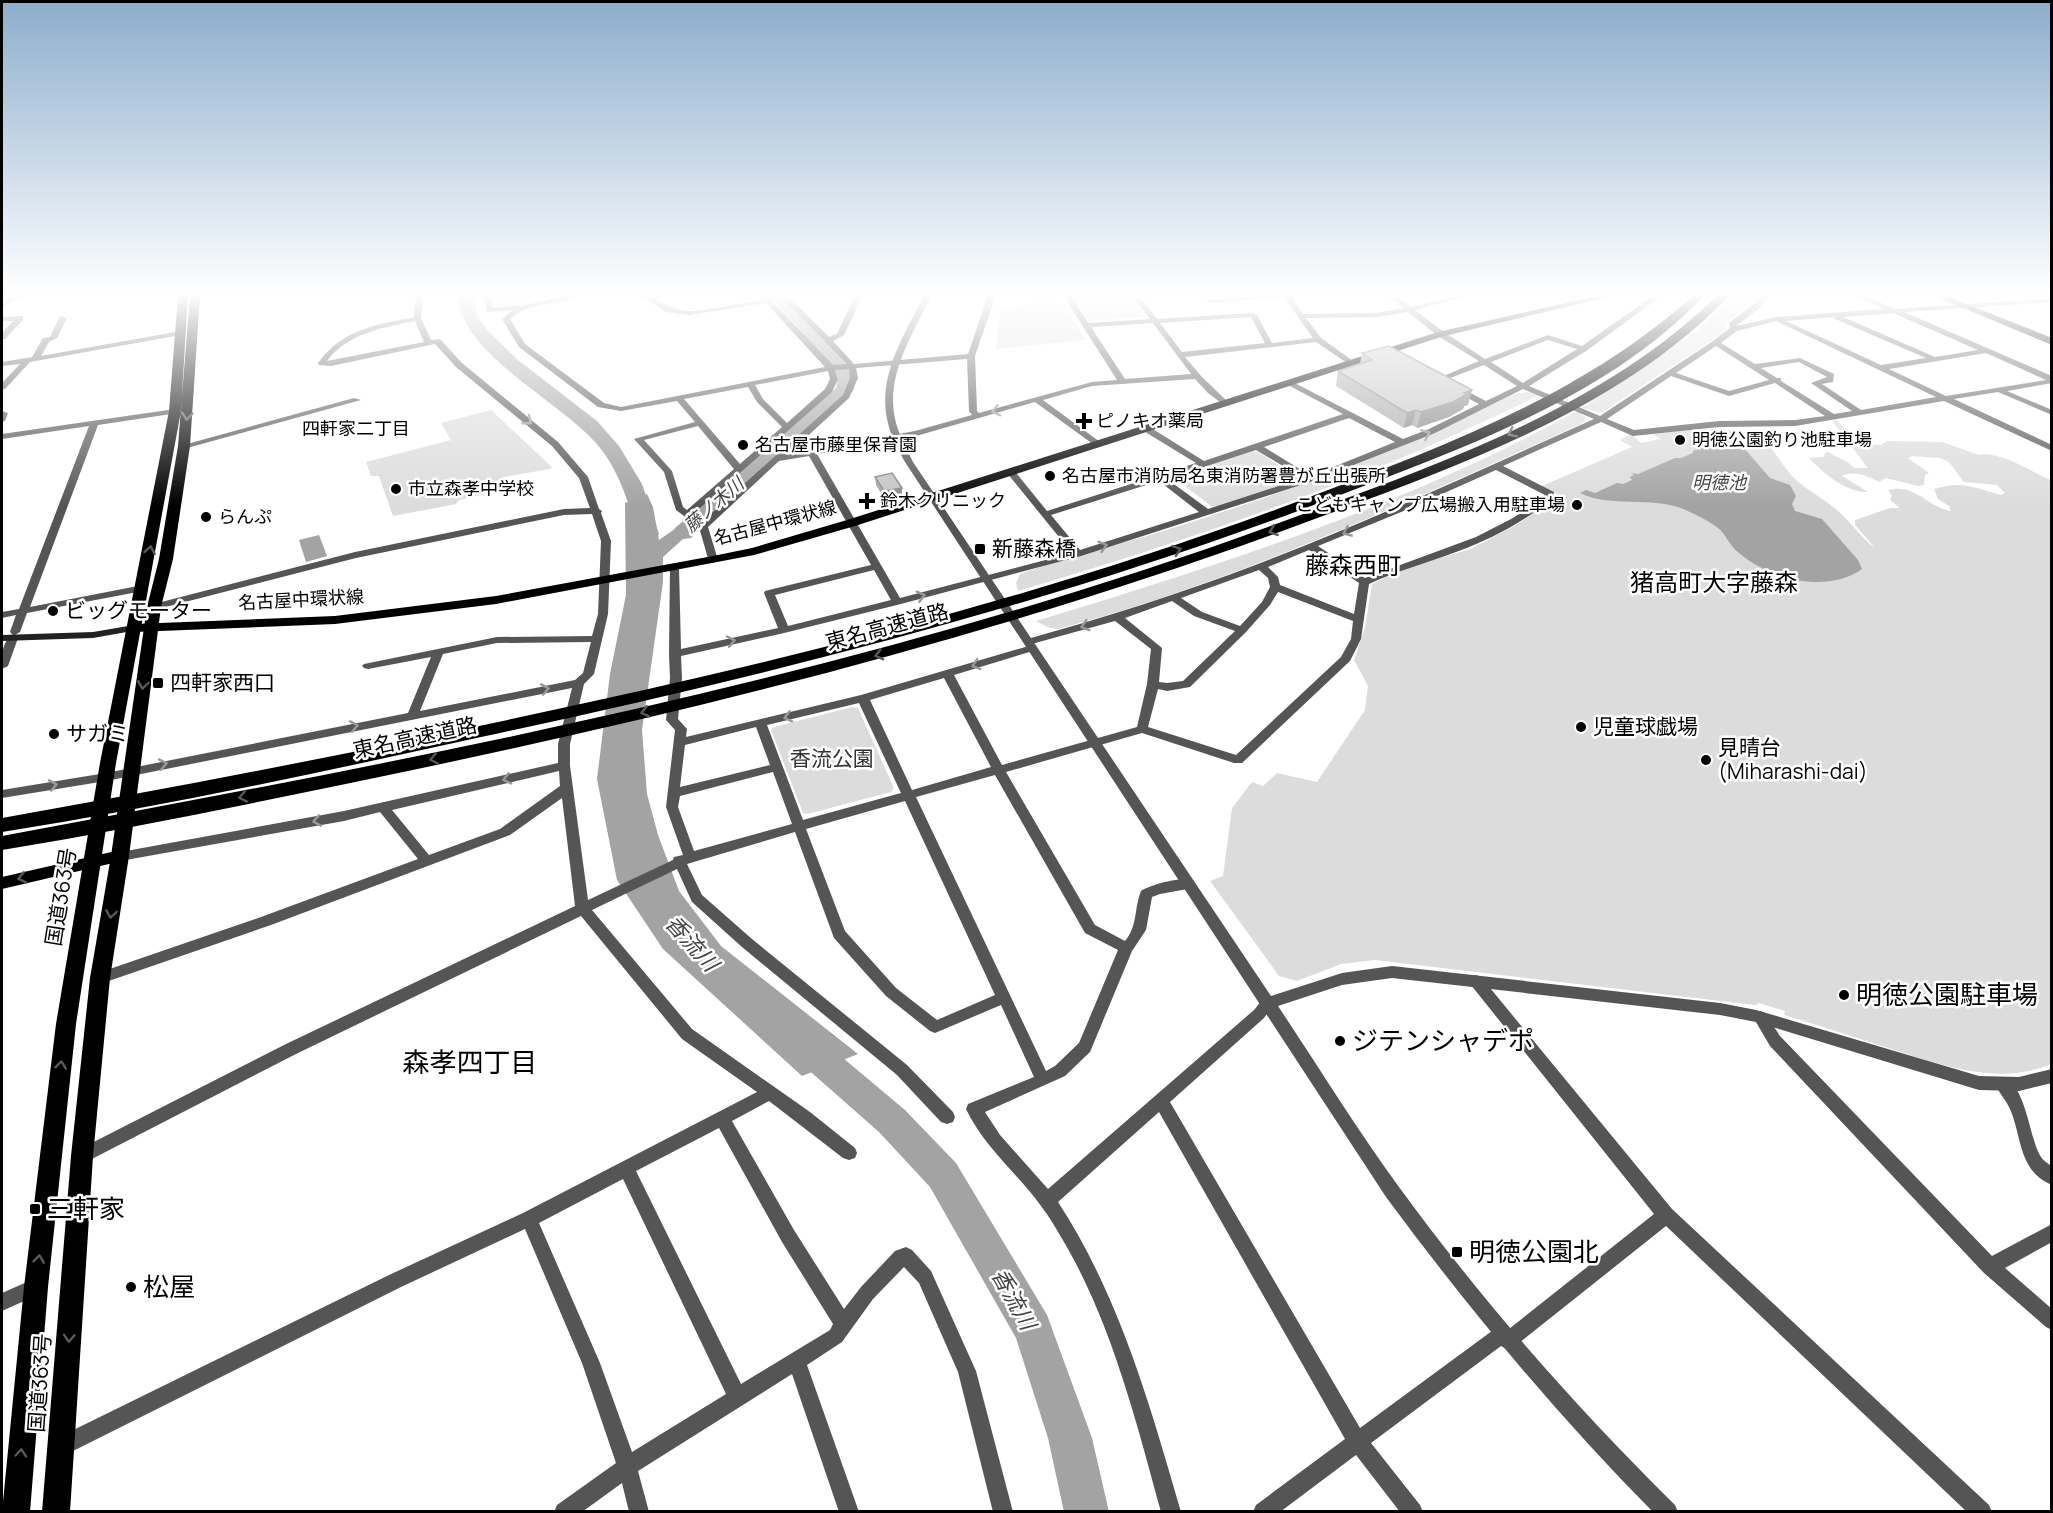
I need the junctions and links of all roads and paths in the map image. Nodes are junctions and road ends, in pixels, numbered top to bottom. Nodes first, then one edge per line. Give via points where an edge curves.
1 (25, 366) edge
2 (179, 366) edge
3 (190, 366) edge
4 (460, 366) edge
5 (549, 366) edge
6 (831, 366) edge
7 (850, 366) junction
8 (856, 366) edge
9 (895, 366) edge
10 (971, 366) edge
11 (1112, 366) edge
12 (1188, 366) edge
13 (1342, 366) edge
14 (1475, 366) edge
15 (1490, 366) edge
16 (1556, 366) edge
17 (1608, 366) edge
18 (1637, 366) edge
19 (1681, 366) edge
20 (1756, 366) edge
21 (1814, 366) edge
22 (1875, 366) edge
23 (1894, 366) edge
24 (2019, 366) edge
25 (833, 368) junction
26 (1880, 368) junction
27 (1669, 373) junction
28 (1197, 376) junction
29 (1778, 380) junction
30 (2052, 380) edge
31 (1122, 381) junction
32 (1289, 382) junction
33 (750, 384) junction
34 (1523, 386) junction
35 (2, 387) edge
36 (1999, 390) junction
37 (679, 398) junction
38 (1944, 399) junction
39 (357, 400) dead end
40 (1037, 400) junction
41 (1224, 403) junction
42 (1485, 404) junction
43 (175, 411) junction
44 (1859, 412) junction
45 (2, 413) edge
46 (2052, 413) edge
47 (1349, 415) junction
48 (977, 416) junction
49 (1833, 417) junction
50 (2, 419) edge
51 (1599, 420) junction
52 (94, 423) junction
53 (699, 423) junction
54 (788, 428) junction
55 (1145, 428) junction
56 (2, 436) edge
57 (897, 437) junction
58 (1403, 443) junction
59 (1097, 444) junction
60 (184, 446) junction
61 (1257, 447) junction
62 (2052, 449) edge
63 (812, 453) junction
64 (778, 459) junction
65 (1203, 464) junction
66 (1497, 467) junction
67 (740, 470) junction
68 (1010, 471) junction
69 (1160, 478) junction
70 (1310, 479) junction
71 (931, 497) junction
72 (597, 511) junction
73 (1207, 513) junction
74 (1046, 514) junction
75 (696, 521) junction
76 (852, 523) junction
77 (1312, 547) junction
78 (1078, 554) junction
79 (713, 560) junction
80 (877, 566) junction
81 (1261, 566) junction
82 (671, 568) junction
83 (986, 579) junction
84 (606, 581) junction
85 (1364, 582) junction
86 (1275, 587) junction
87 (144, 588) junction
88 (1173, 597) junction
89 (897, 602) junction
90 (1025, 605) junction
91 (154, 607) junction
92 (23, 610) junction
93 (2, 615) edge
94 (1117, 617) junction
95 (1358, 619) junction
96 (151, 627) junction
97 (134, 628) junction
98 (784, 630) junction
99 (1242, 630) junction
100 (2, 633) edge
101 (10, 636) edge
102 (597, 639) junction
103 (1030, 645) junction
104 (438, 652) junction
105 (674, 654) junction
106 (2, 666) edge
107 (368, 666) dead end
108 (948, 674) junction
109 (579, 683) junction
110 (1153, 684) junction
111 (863, 698) junction
112 (413, 715) junction
113 (761, 724) junction
114 (1142, 729) junction
115 (680, 742) junction
116 (1095, 743) junction
117 (564, 766) junction
118 (777, 767) junction
119 (998, 769) junction
120 (132, 770) junction
121 (105, 777) junction
122 (567, 788) junction
123 (673, 793) junction
124 (2, 794) edge
125 (908, 795) junction
126 (195, 797) junction
127 (383, 807) junction
128 (2, 825) edge
129 (798, 825) junction
130 (2, 843) edge
131 (120, 856) junction
132 (681, 860) junction
133 (92, 862) junction
134 (427, 862) junction
135 (2, 883) edge
136 (1188, 884) junction
137 (586, 906) junction
138 (1126, 948) junction
139 (100, 978) junction
140 (1476, 981) junction
141 (1005, 997) junction
142 (1268, 1003) junction
143 (1760, 1017) junction
144 (2052, 1076) edge
145 (1043, 1080) junction
146 (2003, 1084) junction
147 (770, 1093) junction
148 (1161, 1101) junction
149 (947, 1117) dead end
150 (722, 1118) junction
151 (849, 1153) dead end
152 (82, 1156) junction
153 (626, 1168) junction
154 (2052, 1177) edge
155 (1047, 1200) junction
156 (1666, 1215) junction
157 (529, 1219) junction
158 (2052, 1232) edge
159 (1990, 1267) junction
160 (36, 1287) junction
161 (2, 1302) edge
162 (2052, 1321) edge
163 (844, 1325) junction
164 (1505, 1337) junction
165 (797, 1362) junction
166 (738, 1398) junction
167 (1358, 1442) junction
168 (60, 1447) junction
169 (628, 1466) junction
170 (16, 1512) edge
171 (56, 1512) edge
172 (564, 1512) edge
173 (639, 1512) edge
174 (849, 1512) edge
175 (1003, 1512) edge
176 (1171, 1512) edge
177 (1263, 1512) edge
178 (1413, 1512) edge
179 (1668, 1512) edge
180 (1982, 1512) edge

1 - 35 street
2 - 43 highway, 国道363号
3 -> 60 highway, 国道363号
4 -> 72 street via 571,459
5 - 37 street via 601,405 621,409
6 - 25 street
7 - 8 street
7 - 25 street
7 - 64 street via 856,377 846,396
9 - 57 street via 889,389 890,417
10 - 48 street via 973,411
11 - 31 street
12 - 28 street
13 - 32 main road, 名古屋中環状線
14 - 42 street via 1438,380
15 - 34 street
16 - 34 street
90 -> 17 highway, 東名高速道路 via 1306,504 1467,439
18 -> 90 highway, 東名高速道路 via 1565,408 1442,465 1320,514 1165,569
19 - 27 street
20 - 29 street
21 - 44 street via 1831,376 1830,380 1815,383
22 - 26 street
23 - 26 street
24 - 30 street
25 - 33 street
25 - 54 street via 829,390
26 - 38 street
27 - 29 street via 1729,394
27 - 51 street
28 - 31 street
28 - 41 street
29 - 49 street
30 - 36 street
31 - 40 street via 1092,384
32 - 41 main road, 名古屋中環状線
32 - 47 street
33 - 37 street
33 - 54 street
34 - 42 street
34 - 51 street
36 - 38 street
36 - 46 street
37 - 53 street
38 - 44 street
38 - 62 street
39 - 60 street
40 -> 48 street
40 - 59 street
41 - 55 main road, 名古屋中環状線
58 -> 42 street
43 - 52 street
87 -> 43 highway, 国道363号
44 - 49 street
45 - 50 street
47 - 58 street
47 - 61 street
48 - 57 street
49 - 51 street via 1633,434
51 - 66 street
52 - 56 street
52 - 92 street
53 - 67 street
53 - 75 street via 638,439 668,471 680,508
54 - 67 street
55 - 59 main road, 名古屋中環状線
55 - 65 street
57 - 63 street
57 - 71 street
58 - 70 street
59 - 68 main road, 名古屋中環状線
60 - 91 highway, 国道363号 via 166,559
61 - 65 street
61 - 70 street
63 - 64 street
63 - 76 street
64 - 75 street
65 - 69 street
66 -> 77 street
66 - 85 street via 1550,495 1529,513 1486,537
67 - 75 street
68 - 71 main road, 名古屋中環状線
68 - 74 street
69 - 73 street
69 - 74 street
70 - 73 street
71 - 76 main road, 名古屋中環状線
71 - 83 street
72 - 84 street via 606,541
72 - 91 street via 564,512 355,555
78 -> 73 street
74 - 78 street
75 - 79 street
76 - 79 main road, 名古屋中環状線
76 - 80 street
77 - 81 street
77 - 85 street
78 - 83 street
79 - 82 main road, 名古屋中環状線
80 - 89 street
80 - 98 street via 769,593
81 - 86 street via 1273,577
81 - 88 street
82 - 84 main road, 名古屋中環状線
82 - 105 street
89 -> 83 street
83 - 103 street
84 - 96 main road, 名古屋中環状線 via 397,614
84 - 102 street
85 - 95 street
86 - 95 street
86 - 99 street
87 - 92 street
87 - 97 highway, 国道363号
88 - 94 street
88 - 99 street via 1198,614
89 - 98 street
90 - 126 highway, 東名高速道路 via 889,652 532,730
91 - 96 highway, 国道363号
92 - 93 street
92 - 101 street
94 -> 103 street
94 - 110 street via 1157,648
95 - 114 street via 1356,639 1346,659 1238,760
96 - 97 main road, 名古屋中環状線
96 -> 120 highway, 国道363号
97 - 101 main road via 93,634
97 - 121 highway, 国道363号
105 -> 98 street
99 - 110 street via 1186,684
100 - 101 main road
101 - 106 street
102 - 104 street via 497,640
102 - 109 street via 588,674
103 -> 108 street
103 - 116 street
104 - 107 street
104 - 112 street
105 - 115 street via 672,720 681,729
108 - 111 street
108 - 119 street
112 -> 109 street
109 - 117 street via 564,744
110 - 114 street
111 -> 113 street
111 - 125 street
120 -> 112 street
113 - 115 street
113 - 118 street
114 - 116 street
115 - 123 street
116 - 119 street
116 - 136 street
117 - 122 street
117 -> 127 street
118 - 123 street
118 - 129 street
119 - 125 street
119 - 138 street via 1090,929
120 - 121 street
120 - 131 highway, 国道363号
124 -> 121 street
121 - 133 highway, 国道363号
122 - 134 street via 505,832
122 - 137 street
123 - 132 street
125 - 129 street
125 - 141 street
126 - 128 highway, 東名高速道路
126 - 130 highway, 東名高速道路
127 -> 131 street
127 - 134 street
129 - 132 street
129 - 141 street via 839,934 891,992 935,1027
131 - 133 main road
131 -> 139 highway, 国道363号
132 - 137 street
132 - 149 street via 697,898 902,1070
133 -> 135 main road
160 -> 133 highway, 国道363号 via 66,1024
134 - 139 street
136 - 138 street via 1151,890 1146,895 1142,928
136 - 142 street
137 - 147 street via 687,1034
137 - 152 street
138 - 145 street via 1085,1047 1060,1071
139 - 152 highway, 国道363号
140 - 142 street via 1392,972 1342,979
140 - 143 street
140 - 156 street
141 - 145 street
142 - 148 street
142 - 164 street via 1392,1191 1450,1271
143 - 146 street via 1979,1083
143 - 159 street via 1775,1041
144 - 146 street
145 - 155 street via 974,1109 994,1140
146 - 154 street via 2017,1107 2034,1162
147 - 150 street
147 - 151 street
148 - 155 street
148 - 167 street
150 - 153 street
150 - 163 street via 788,1236
152 -> 168 highway, 国道363号
153 - 157 street
153 - 166 street
155 - 176 street via 1076,1247 1103,1307
156 - 164 street
156 - 180 street
157 - 168 street
157 - 169 street via 589,1360
158 - 159 street
159 - 162 street
160 - 161 street
170 -> 160 highway, 国道363号
163 - 165 street via 836,1336
163 - 175 street via 867,1293 906,1256 925,1278 967,1371
164 - 167 street
164 - 179 street via 1620,1465
165 - 166 street
165 - 174 street
166 - 169 street
167 - 177 street
167 - 178 street
168 - 171 highway, 国道363号
169 - 172 street
169 - 173 street

